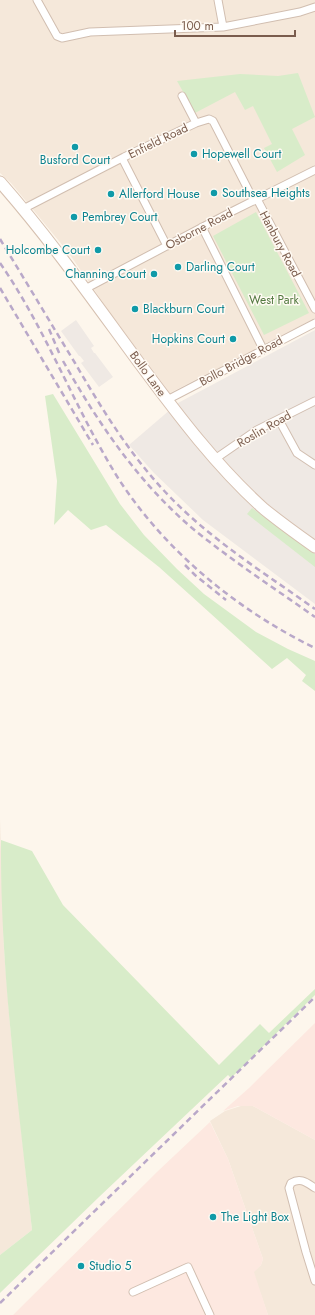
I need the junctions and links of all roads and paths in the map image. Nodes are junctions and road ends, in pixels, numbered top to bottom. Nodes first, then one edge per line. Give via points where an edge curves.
1 (37, 0) edge
2 (218, 0) edge
3 (315, 7) edge
4 (223, 28) junction
5 (182, 96) dead end
6 (196, 123) junction
7 (122, 158) junction
8 (315, 170) edge
9 (0, 182) edge
10 (256, 200) junction
11 (23, 209) junction
12 (202, 227) junction
13 (167, 246) junction
14 (84, 289) junction
15 (315, 309) edge
16 (315, 323) edge
17 (263, 349) junction
18 (167, 400) junction
19 (315, 401) edge
20 (279, 420) junction
21 (215, 459) junction
22 (315, 465) edge
23 (315, 547) edge
24 (315, 1188) edge
25 (315, 1281) edge
26 (133, 1292) dead end
27 (210, 1315) edge

1 - 4 street via 58,36 62,38 90,32
2 - 4 street
3 - 4 street
5 - 6 street
6 - 7 street, Enfield Road
6 - 10 street, Enfield Road via 209,119 213,121
7 - 11 street, Enfield Road
7 - 13 street
8 - 10 street, Osborne Road
9 - 11 street, Bollo Lane
10 - 12 street, Osborne Road via 239,205
10 - 15 street, Hanbury Road
11 - 14 street, Bollo Lane
12 - 13 street, Osborne Road
12 - 17 street
13 - 14 street, Osborne Road
14 - 18 street, Bollo Lane
16 - 17 street, Bollo Bridge Road
17 - 18 street, Bollo Bridge Road
18 - 21 street, Bollo Lane
19 - 20 street, Roslin Road
20 - 21 street, Roslin Road via 257,430
20 - 22 street via 297,453
21 - 23 street, Bollo Lane via 265,509
24 - 25 street via 303,1180 297,1180 289,1186
26 - 27 street via 188,1267

